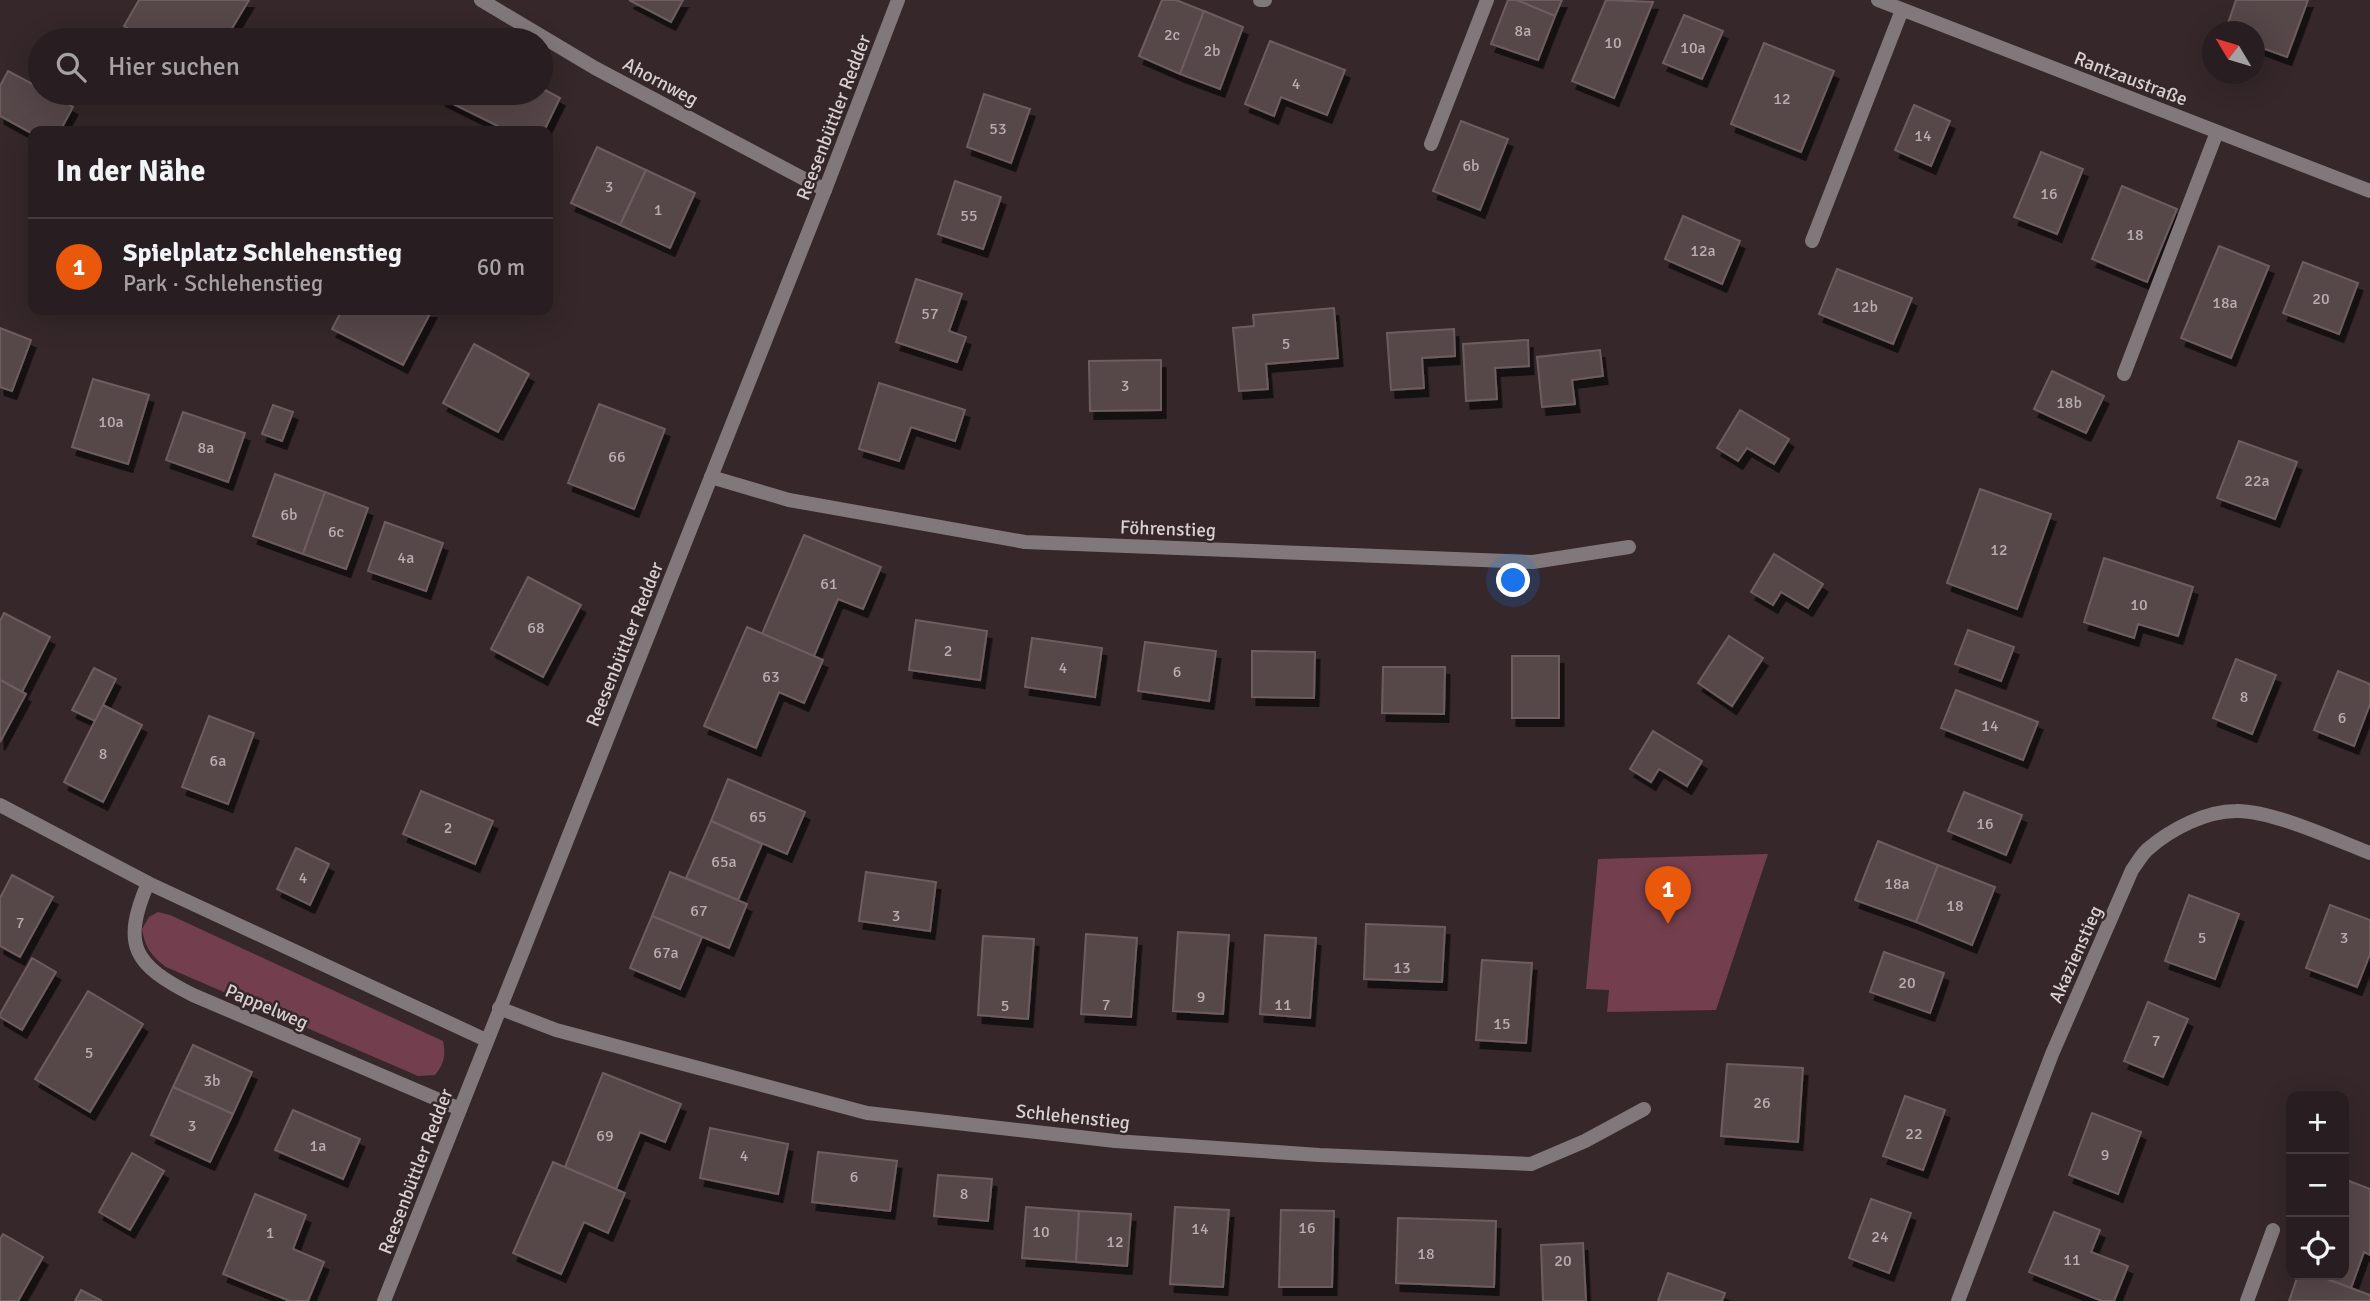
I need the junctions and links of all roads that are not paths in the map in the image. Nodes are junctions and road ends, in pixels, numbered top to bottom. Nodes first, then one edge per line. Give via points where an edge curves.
1 (481, 0) edge
2 (898, 0) edge
3 (1487, 0) edge
4 (1878, 0) edge
5 (1902, 10) junction
6 (528, 28) edge
7 (553, 43) edge
8 (2217, 131) junction
9 (1431, 145) dead end
10 (825, 190) junction
11 (2370, 191) edge
12 (1812, 241) dead end
13 (2124, 374) dead end
14 (711, 477) junction
15 (1629, 547) dead end
16 (0, 806) edge
17 (2370, 853) edge
18 (148, 883) junction
19 (499, 1008) junction
20 (486, 1040) junction
21 (460, 1109) junction
22 (1644, 1109) dead end
23 (2273, 1230) dead end
24 (384, 1301) edge
25 (1958, 1301) edge
26 (2247, 1301) edge

1 - 6 street, Ahornweg
2 - 10 street, Reesenbüttler Redder
3 - 9 street
4 - 5 street, Rantzaustraße
5 - 8 street, Rantzaustraße
5 - 12 street
7 - 10 street, Ahornweg
8 - 11 street, Rantzaustraße
8 - 13 street
10 - 14 street, Reesenbüttler Redder
14 - 15 street, Föhrenstieg via 789,500 1025,542 1533,562
14 - 19 street, Reesenbüttler Redder
16 - 18 street
17 - 25 street, Akazienstieg via 2278,819 2237,810 2190,822 2147,849 2132,870 2052,1054
18 - 20 street
18 - 21 street, Pappelweg via 136,911 134,940 143,962 160,979
19 - 20 street, Reesenbüttler Redder
19 - 22 street, Schlehenstieg via 556,1030 867,1113 1115,1141 1531,1164
20 - 21 street, Reesenbüttler Redder
21 - 24 street, Reesenbüttler Redder
23 - 26 street

